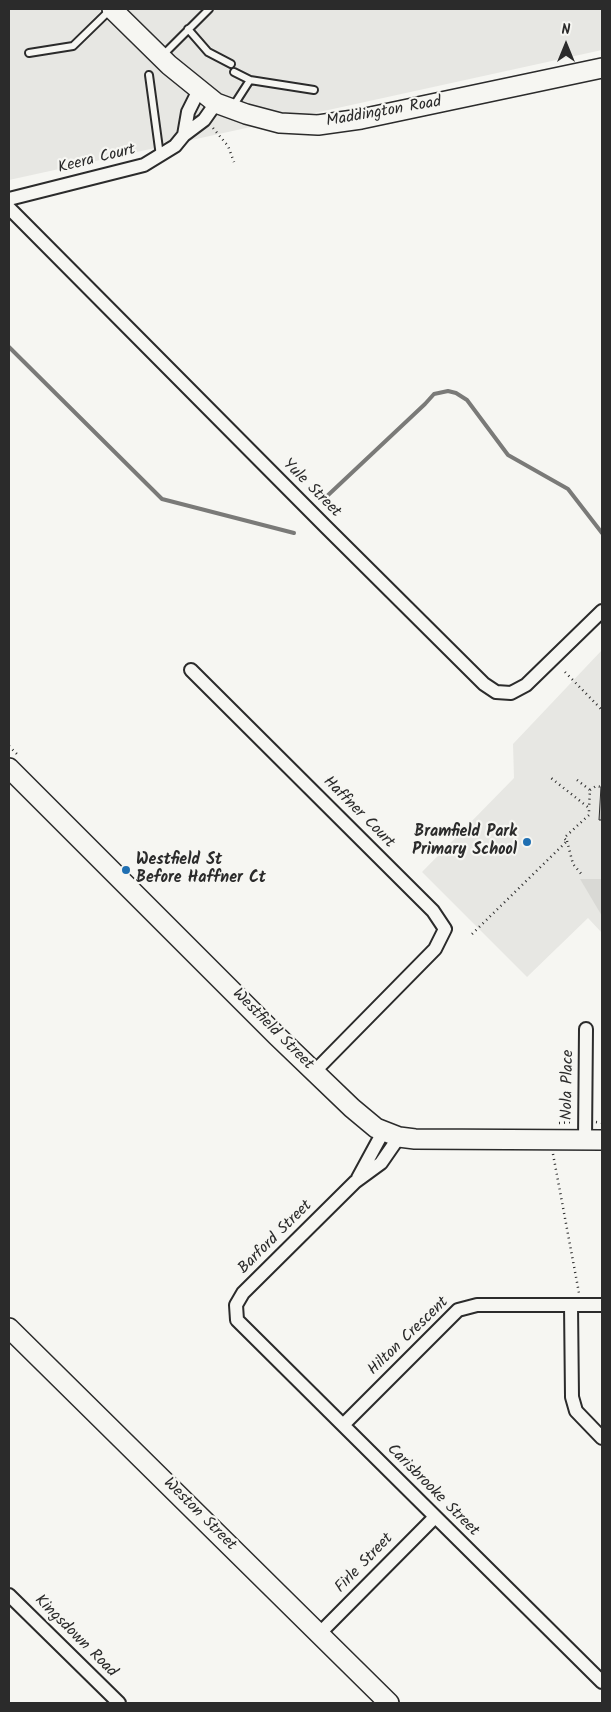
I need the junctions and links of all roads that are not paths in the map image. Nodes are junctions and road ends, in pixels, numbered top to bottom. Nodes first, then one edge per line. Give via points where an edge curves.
1 (111, 9) edge
2 (209, 9) edge
3 (188, 29) junction
4 (29, 53) dead end
5 (161, 57) junction
6 (231, 64) dead end
7 (602, 68) edge
8 (234, 72) dead end
9 (149, 75) dead end
10 (250, 80) junction
11 (199, 90) junction
12 (314, 90) dead end
13 (218, 110) junction
14 (184, 135) junction
15 (160, 157) junction
16 (9, 199) edge
17 (9, 208) edge
18 (602, 611) edge
19 (191, 670) dead end
20 (9, 768) edge
21 (586, 1029) dead end
22 (314, 1072) junction
23 (391, 1134) junction
24 (593, 1140) edge
25 (575, 1301) junction
26 (602, 1306) edge
27 (239, 1324) joint
28 (9, 1328) edge
29 (342, 1425) junction
30 (602, 1438) edge
31 (434, 1517) junction
32 (9, 1595) edge
33 (320, 1634) junction
34 (602, 1682) edge
35 (119, 1703) edge
36 (390, 1703) edge

1 - 4 lane via 73,46
1 - 5 main road, Maddington Road
2 - 3 lane
3 - 5 lane
3 - 6 lane via 208,52
5 - 11 main road, Maddington Road
7 - 13 main road, Maddington Road via 361,119 318,125 280,123
8 - 10 lane
9 - 15 lane
10 - 12 lane
10 - 13 lane
11 - 13 main road, Maddington Road
11 - 14 street via 188,112
13 - 14 street, Keera Court
14 - 15 street, Keera Court
15 - 16 street, Keera Court via 144,166
17 - 18 street, Yule Street via 484,684 496,692 511,693 526,685
19 - 22 street, Haffner Court via 433,911 444,929 435,949
20 - 22 main road, Westfield Street
21 - 24 street, Nola Place
22 - 23 main road, Westfield Street via 352,1108
23 - 24 main road via 415,1139
23 - 27 street, Barford Street via 381,1163 355,1182 243,1293 235,1309
25 - 26 street, Hilton Crescent
25 - 29 street, Hilton Crescent via 477,1304 458,1310
25 - 30 street via 572,1397 576,1411
27 - 29 street, Carisbrooke Street
28 - 33 main road, Weston Street
29 - 31 street, Carisbrooke Street
31 - 33 street, Firle Street
31 - 34 street, Carisbrooke Street
32 - 35 street, Kingsdown Road
33 - 36 main road, Weston Street

